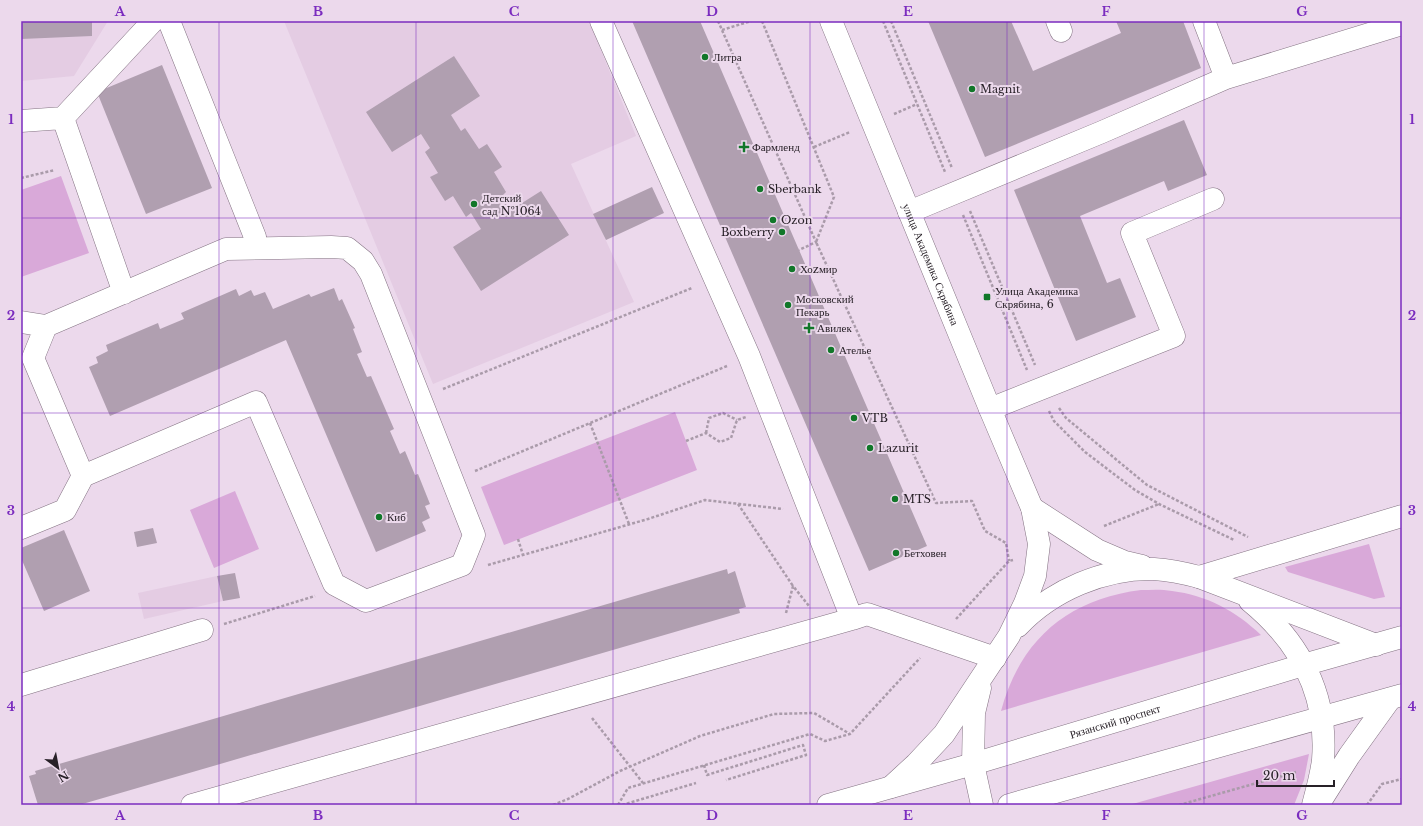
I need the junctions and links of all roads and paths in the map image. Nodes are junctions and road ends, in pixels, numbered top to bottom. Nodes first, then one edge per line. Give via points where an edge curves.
1 (153, 21) edge
2 (170, 21) edge
3 (601, 21) edge
4 (718, 21) edge
5 (751, 21) edge
6 (762, 21) edge
7 (831, 21) edge
8 (882, 21) edge
9 (891, 21) edge
10 (1204, 21) edge
11 (1402, 24) edge
12 (722, 30) junction
13 (1226, 78) junction
14 (63, 118) junction
15 (21, 121) edge
16 (79, 163) junction
17 (21, 178) edge
18 (958, 192) junction
19 (1213, 199) dead end
20 (909, 212) junction
21 (255, 237) dead end
22 (816, 242) junction
23 (799, 250) dead end
24 (715, 279) junction
25 (124, 293) junction
26 (21, 322) edge
27 (46, 326) junction
28 (749, 356) junction
29 (1040, 389) junction
30 (420, 398) junction
31 (769, 407) junction
32 (990, 409) junction
33 (737, 420) junction
34 (590, 422) junction
35 (706, 433) junction
36 (686, 441) dead end
37 (83, 476) junction
38 (452, 480) junction
39 (738, 504) junction
40 (1159, 504) junction
41 (1032, 508) junction
42 (810, 511) junction
43 (1402, 516) edge
44 (629, 524) junction
45 (21, 528) edge
46 (1076, 537) junction
47 (1250, 538) dead end
48 (518, 539) dead end
49 (1235, 541) dead end
50 (523, 555) junction
51 (1009, 561) dead end
52 (462, 565) junction
53 (1153, 569) junction
54 (1199, 577) junction
55 (334, 584) junction
56 (793, 586) dead end
57 (1237, 591) junction
58 (852, 619) junction
59 (202, 630) joint
60 (1009, 636) junction
61 (1402, 637) edge
62 (1376, 645) junction
63 (1303, 664) junction
64 (989, 667) junction
65 (21, 685) edge
66 (576, 697) junction
67 (1396, 697) edge
68 (1321, 717) junction
69 (973, 764) junction
70 (704, 765) junction
71 (630, 767) junction
72 (1299, 771) dead end
73 (1402, 779) edge
74 (726, 780) dead end
75 (643, 783) junction
76 (696, 783) dead end
77 (891, 786) junction
78 (192, 805) edge
79 (553, 805) edge
80 (618, 805) edge
81 (622, 805) edge
82 (828, 805) edge
83 (982, 805) edge
84 (1009, 805) edge
85 (1179, 805) edge
86 (1313, 805) edge
87 (1318, 805) edge
88 (1367, 805) edge

1 - 14 main road
2 - 21 main road
3 - 24 main road
4 - 12 path
5 - 12 path
6 - 22 path via 834,197
7 - 20 main road, улица Академика Скрябина
8 - 18 path
9 - 18 path
10 - 13 main road
11 - 13 main road
12 - 22 path
13 - 18 main road
14 - 15 main road
14 - 16 main road
16 - 17 path
16 - 25 main road
18 - 20 main road
18 - 29 path
18 - 29 path
19 - 29 main road via 1132,233 1174,336
20 - 32 main road, улица Академика Скрябина
22 - 23 path
22 - 51 path via 936,503 972,501 985,531 1006,543
24 - 28 main road
24 - 30 path
25 - 27 main road
25 - 30 main road via 226,249 347,248 363,261 371,274
26 - 27 main road
27 - 37 main road via 33,358
28 - 31 main road
28 - 34 path
29 - 32 main road
29 - 40 path via 1054,421 1084,452 1135,490
29 - 47 path via 1066,418 1147,485
30 - 38 main road
31 - 33 path
31 - 42 main road
32 - 41 main road, улица Академика Скрябина
33 - 35 path via 723,413 709,418
33 - 35 path via 731,438 720,442
34 - 38 path
34 - 44 path
35 - 36 path
37 - 45 main road via 65,510
37 - 55 main road via 256,402
38 - 52 main road via 474,535
39 - 42 path
39 - 44 path via 705,500
39 - 56 path
40 - 46 path
40 - 49 path
41 - 46 main road
41 - 60 main road, улица Академика Скрябина via 1039,544 1035,576
42 - 58 main road
43 - 54 main road
44 - 50 path
46 - 53 main road via 1097,550 1125,562
48 - 50 path
50 - 52 path via 483,567
52 - 55 main road via 366,601
53 - 54 main road
53 - 60 main road via 1107,574 1078,585 1046,602
54 - 57 main road
55 - 59 path via 318,595
57 - 62 main road
57 - 63 main road via 1283,633
58 - 64 main road via 867,614
58 - 66 main road
59 - 65 main road
60 - 64 main road
61 - 62 main road, Рязанский проспект
62 - 63 main road, Рязанский проспект
63 - 68 main road via 1316,692
63 - 69 main road, Рязанский проспект
64 - 69 main road via 974,713
64 - 77 main road via 944,734
66 - 71 path
66 - 78 main road
67 - 68 main road
67 - 87 main road via 1349,756
68 - 84 main road
68 - 86 main road via 1323,762
69 - 77 main road, Рязанский проспект
69 - 83 main road
70 - 71 path via 810,734 825,741 850,734 814,713 774,714 700,736
70 - 74 path via 707,775 803,745 806,755
70 - 75 path
71 - 75 path
71 - 79 path
72 - 85 path
73 - 88 path via 1382,784
75 - 80 path via 628,788
76 - 81 path
77 - 82 main road, Рязанский проспект

